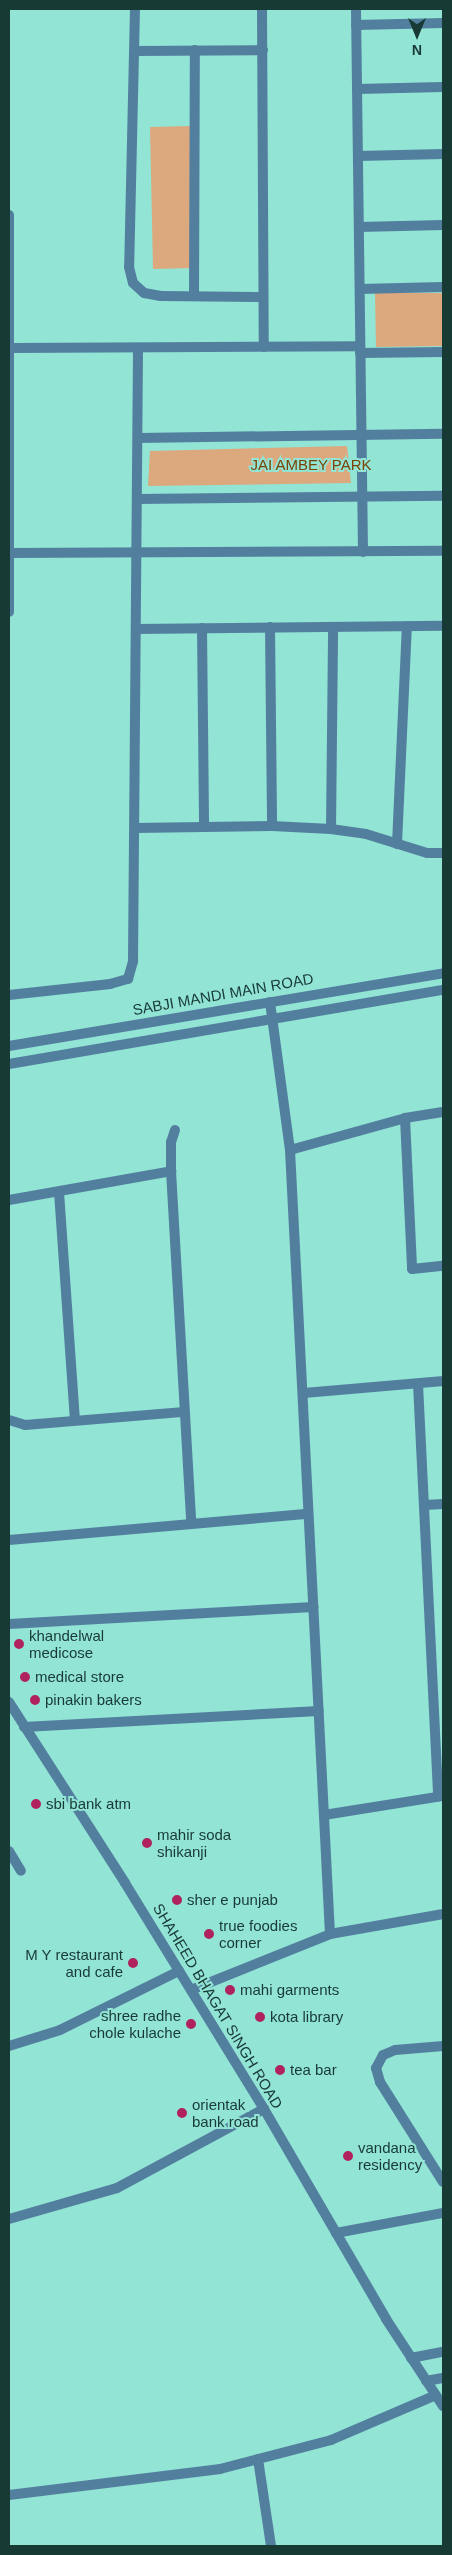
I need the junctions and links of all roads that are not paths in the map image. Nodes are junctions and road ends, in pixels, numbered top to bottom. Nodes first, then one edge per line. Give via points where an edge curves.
1 (134, 9) edge
2 (262, 9) edge
3 (356, 9) edge
4 (443, 23) edge
5 (356, 25) junction
6 (195, 50) junction
7 (262, 50) junction
8 (135, 51) junction
9 (443, 87) edge
10 (357, 90) junction
11 (443, 154) edge
12 (358, 156) junction
13 (9, 215) edge
14 (443, 224) edge
15 (359, 227) junction
16 (443, 288) edge
17 (360, 289) junction
18 (194, 296) junction
19 (263, 297) junction
20 (264, 347) junction
21 (10, 348) junction
22 (138, 348) junction
23 (360, 350) junction
24 (443, 352) edge
25 (10, 392) edge
26 (362, 433) junction
27 (443, 434) edge
28 (138, 438) junction
29 (362, 495) junction
30 (443, 496) edge
31 (137, 499) junction
32 (443, 551) edge
33 (363, 552) junction
34 (137, 553) junction
35 (10, 554) edge
36 (9, 612) edge
37 (407, 626) junction
38 (443, 626) edge
39 (270, 627) junction
40 (333, 627) junction
41 (202, 628) junction
42 (136, 629) junction
43 (272, 826) junction
44 (204, 827) junction
45 (135, 828) junction
46 (331, 829) junction
47 (398, 844) junction
48 (443, 853) edge
49 (443, 973) edge
50 (443, 990) edge
51 (9, 995) edge
52 (270, 1002) junction
53 (272, 1019) junction
54 (9, 1046) edge
55 (9, 1064) edge
56 (443, 1112) edge
57 (405, 1118) junction
58 (175, 1130) dead end
59 (290, 1150) junction
60 (171, 1171) junction
61 (59, 1192) junction
62 (9, 1200) edge
63 (443, 1266) edge
64 (443, 1382) edge
65 (418, 1384) junction
66 (304, 1393) junction
67 (184, 1412) junction
68 (9, 1420) edge
69 (75, 1420) junction
70 (443, 1504) edge
71 (424, 1505) junction
72 (308, 1514) junction
73 (191, 1523) junction
74 (9, 1540) edge
75 (314, 1607) junction
76 (9, 1624) edge
77 (9, 1702) edge
78 (319, 1711) junction
79 (24, 1728) junction
80 (441, 1796) edge
81 (324, 1816) junction
82 (9, 1851) edge
83 (21, 1871) dead end
84 (443, 1914) edge
85 (330, 1934) junction
86 (179, 1971) junction
87 (191, 1990) junction
88 (9, 2046) edge
89 (443, 2046) edge
90 (264, 2109) junction
91 (443, 2182) edge
92 (443, 2214) edge
93 (9, 2219) edge
94 (336, 2233) junction
95 (443, 2352) edge
96 (411, 2358) junction
97 (443, 2378) edge
98 (426, 2381) junction
99 (436, 2395) junction
100 (443, 2406) edge
101 (258, 2459) junction
102 (9, 2495) edge
103 (271, 2546) edge

1 - 8 street
2 - 7 street
3 - 5 street
4 - 5 street
5 - 10 street
6 - 7 street
6 - 8 street
6 - 18 street
7 - 19 street
8 - 18 street via 129,267 133,283 144,293
9 - 10 street
10 - 12 street
11 - 12 street
12 - 15 street
13 - 21 street
14 - 15 street
15 - 17 street
16 - 17 street
17 - 23 street
18 - 19 street
19 - 20 street
20 - 22 street
20 - 23 street
21 - 22 street
21 - 25 street
22 - 28 street
23 - 24 street
23 - 26 street
25 - 35 street
26 - 27 street
26 - 28 street
26 - 29 street
28 - 31 street
29 - 30 street
29 - 31 street
29 - 33 street
31 - 34 street
32 - 33 street
33 - 34 street
34 - 35 street
34 - 42 street
35 - 36 street
37 - 38 street
37 - 40 street
37 - 47 street
39 - 40 street
39 - 41 street
39 - 43 street
40 - 46 street
41 - 42 street
41 - 44 street
42 - 45 street
43 - 44 street
43 - 46 street
44 - 45 street
45 - 51 street via 134,962 128,978 110,984
46 - 47 street via 366,834
47 - 48 street
49 - 52 street, SABJI MANDI MAIN ROAD
50 - 53 street
52 - 53 street
52 - 54 street, SABJI MANDI MAIN ROAD
53 - 55 street
53 - 59 street via 288,1112
56 - 57 street
57 - 59 street
57 - 63 street via 412,1269
58 - 60 street via 171,1142
59 - 66 street
60 - 61 street
60 - 67 street
61 - 62 street
61 - 69 street
64 - 65 street
65 - 66 street
65 - 71 street
66 - 72 street
67 - 69 street
67 - 73 street
68 - 69 street via 25,1425
70 - 71 street
71 - 80 street
72 - 73 street
72 - 75 street
73 - 74 street
75 - 76 street
75 - 78 street
77 - 79 street, SHAHEED BHAGAT SINGH ROAD
78 - 79 street
78 - 81 street
79 - 86 street, SHAHEED BHAGAT SINGH ROAD
80 - 81 street
81 - 85 street
82 - 83 street
84 - 85 street
85 - 87 street
86 - 87 street, SHAHEED BHAGAT SINGH ROAD
86 - 88 street via 60,2030
87 - 90 street, SHAHEED BHAGAT SINGH ROAD
89 - 91 street via 395,2050 383,2055 376,2068 380,2082
90 - 93 street via 117,2188
90 - 94 street, SHAHEED BHAGAT SINGH ROAD
92 - 94 street
94 - 96 street, SHAHEED BHAGAT SINGH ROAD
95 - 96 street
96 - 98 street, SHAHEED BHAGAT SINGH ROAD
97 - 98 street
98 - 99 street, SHAHEED BHAGAT SINGH ROAD
99 - 100 street, SHAHEED BHAGAT SINGH ROAD
99 - 101 street via 331,2440
101 - 102 street via 220,2469
101 - 103 street

